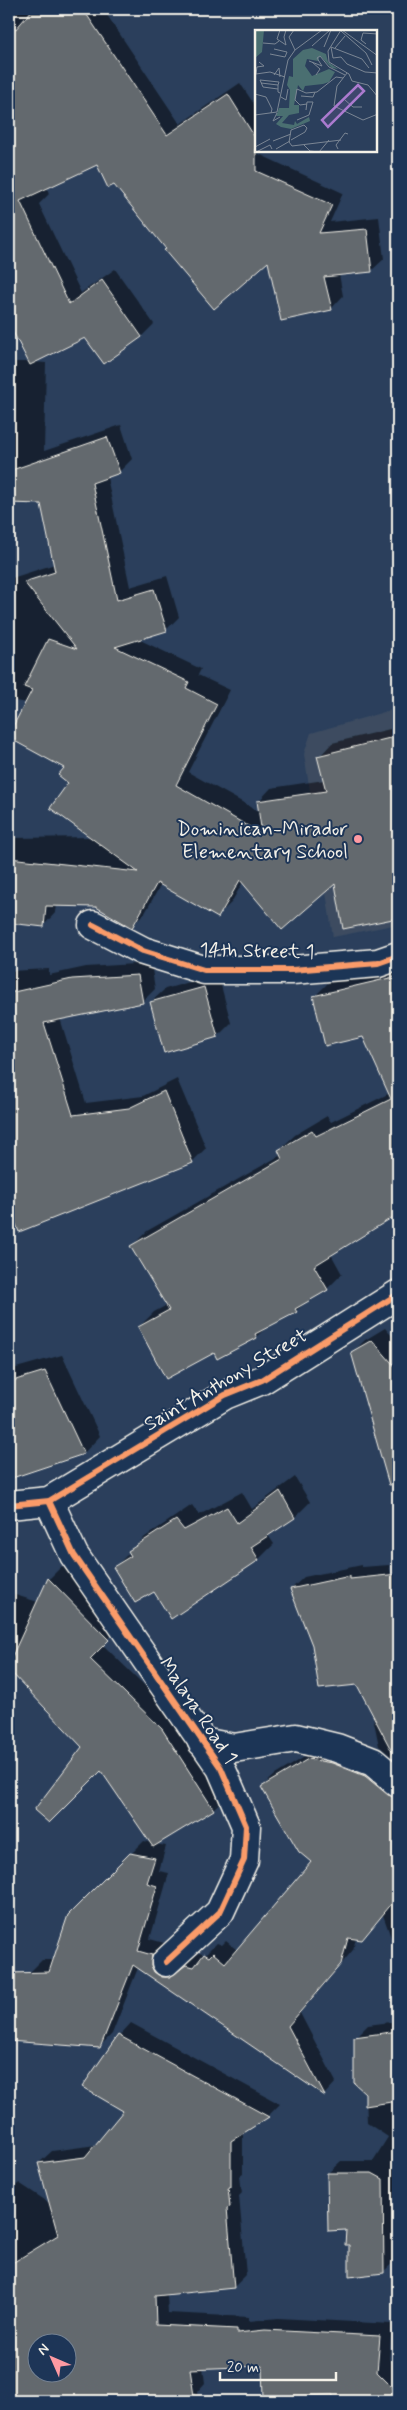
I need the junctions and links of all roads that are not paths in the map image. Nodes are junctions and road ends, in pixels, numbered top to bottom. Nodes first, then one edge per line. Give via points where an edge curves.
1 (93, 925) dead end
2 (398, 956) edge
3 (398, 1294) edge
4 (49, 1501) junction
5 (9, 1505) edge
6 (202, 1742) junction
7 (398, 1783) edge
8 (166, 1962) dead end

1 - 2 street, 14th Street 1 via 143,951 204,970 292,970 378,963
3 - 4 street, Saint Anthony Street via 262,1380 225,1395
4 - 5 street, Saint Anthony Street
4 - 6 street, Malaya Road 1 via 74,1555
6 - 7 street via 234,1748 296,1738 373,1762
6 - 8 street, Malaya Road 1 via 221,1768 246,1826 244,1860 220,1912

